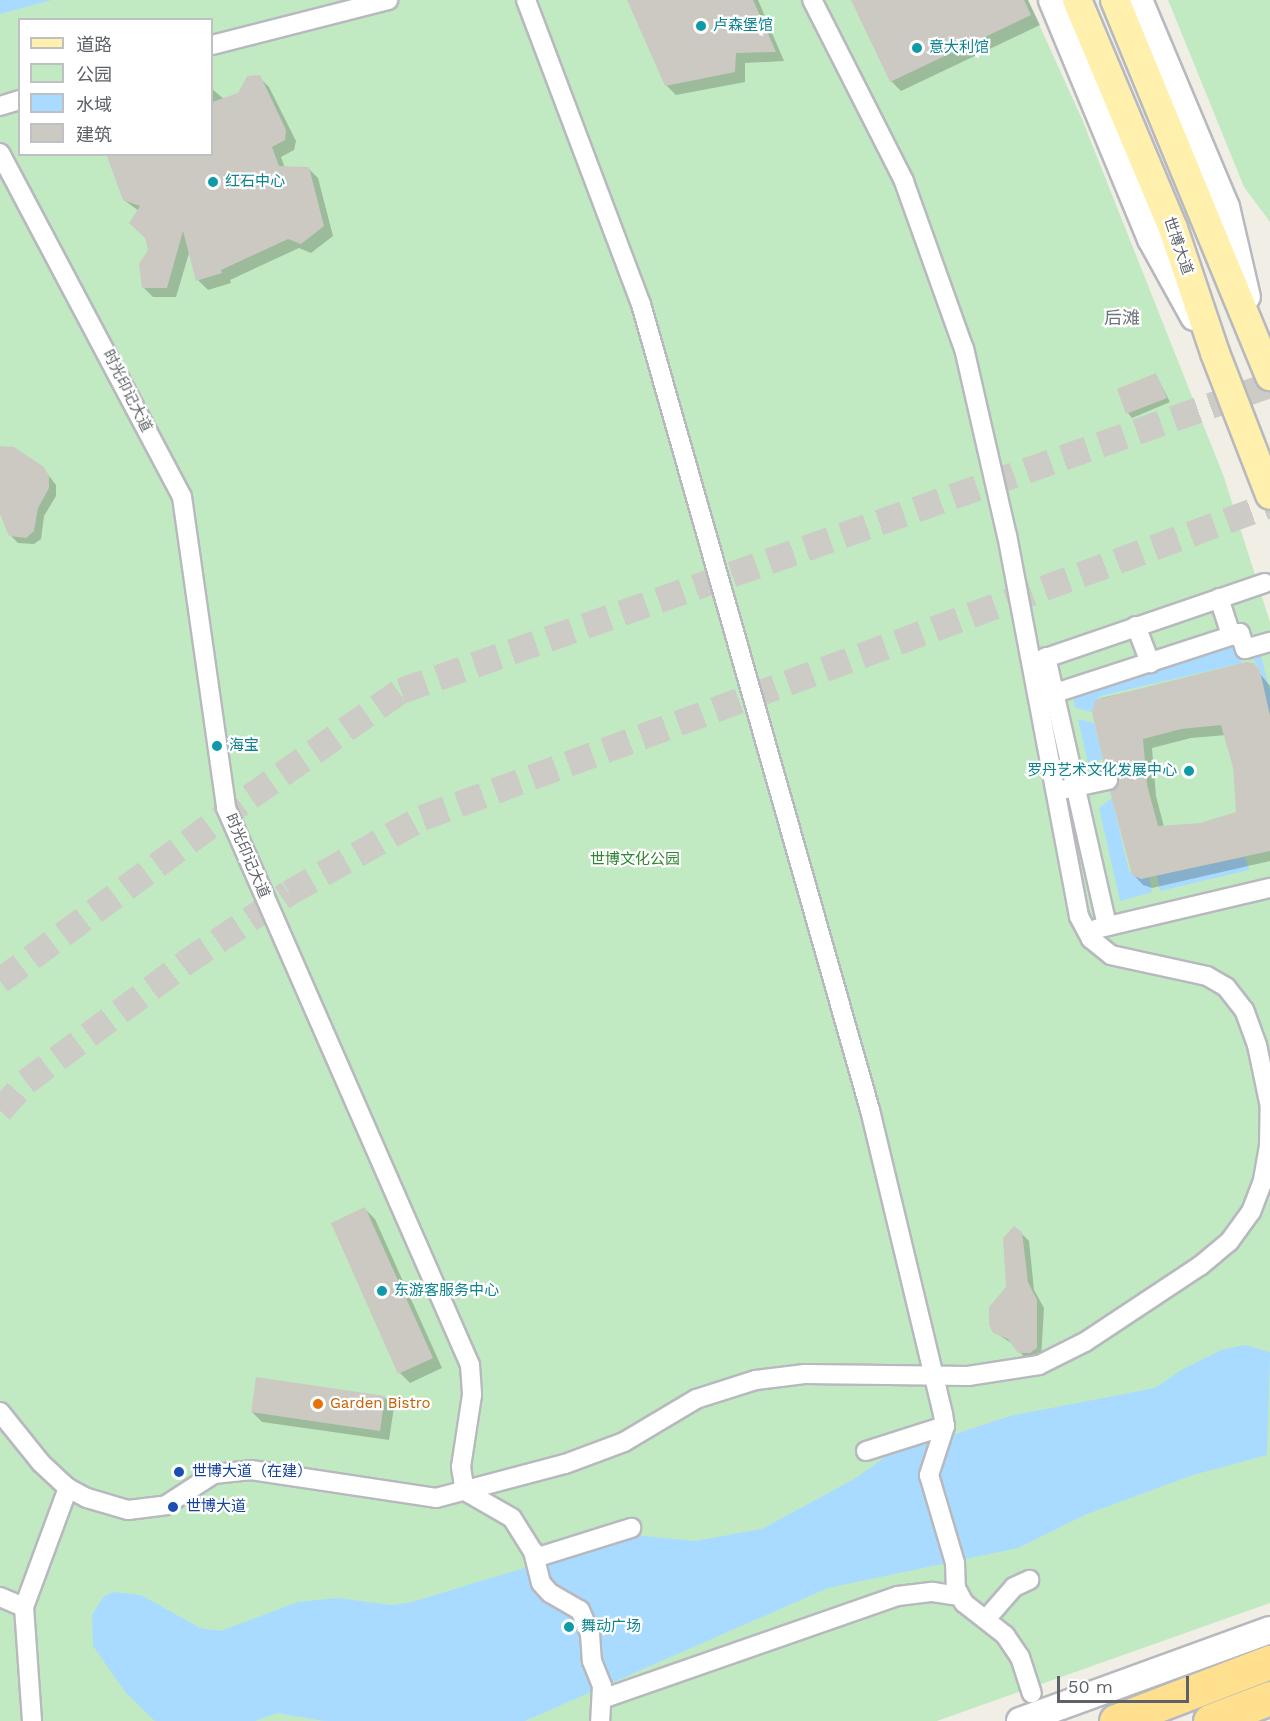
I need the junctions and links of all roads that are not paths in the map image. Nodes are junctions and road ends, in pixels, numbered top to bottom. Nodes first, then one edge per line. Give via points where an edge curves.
1 (388, 0) edge
2 (525, 0) edge
3 (812, 0) edge
4 (1052, 0) edge
5 (1077, 0) edge
6 (1115, 0) edge
7 (1139, 0) edge
8 (213, 45) edge
9 (18, 101) edge
10 (0, 106) edge
11 (0, 153) edge
12 (1255, 335) junction
13 (1215, 353) junction
14 (1270, 376) edge
15 (1270, 495) edge
16 (1265, 583) dead end
17 (1219, 598) junction
18 (1137, 626) junction
19 (1231, 636) junction
20 (1270, 642) edge
21 (1038, 660) junction
22 (1150, 663) junction
23 (1045, 697) junction
24 (1108, 780) dead end
25 (1075, 787) junction
26 (1054, 792) junction
27 (1270, 888) edge
28 (1107, 926) junction
29 (1085, 931) junction
30 (932, 1376) junction
31 (0, 1412) edge
32 (945, 1426) junction
33 (866, 1451) dead end
34 (68, 1488) junction
35 (465, 1491) junction
36 (631, 1528) dead end
37 (535, 1558) junction
38 (1029, 1580) dead end
39 (958, 1596) junction
40 (0, 1597) edge
41 (24, 1607) junction
42 (987, 1618) junction
43 (1270, 1630) edge
44 (1270, 1662) edge
45 (1032, 1693) dead end
46 (1270, 1698) edge
47 (602, 1699) junction
48 (32, 1721) edge
49 (600, 1721) edge
50 (1020, 1721) edge
51 (1116, 1721) edge
52 (1210, 1721) edge

1 - 8 street
2 - 30 street via 641,304 870,1110
3 - 21 street via 904,181 964,349
4 - 13 street via 1151,239
5 - 13 main road, 世博大道 via 1173,228
6 - 12 main road
7 - 12 street via 1227,207
9 - 10 street
11 - 35 street, 时光印记大道 via 182,496 226,808 470,1365 472,1395 461,1467
12 - 14 main road
13 - 15 main road, 世博大道
16 - 17 street
17 - 18 street
17 - 19 street
18 - 21 street
18 - 22 street
19 - 20 street via 1240,633 1245,649
19 - 22 street
21 - 23 street
22 - 23 street
23 - 25 street
23 - 26 street
24 - 25 street
25 - 26 street
25 - 28 street
26 - 29 street
27 - 28 street
28 - 29 street
29 - 30 street via 1098,946 1124,960 1207,976 1226,987 1244,1010 1265,1074 1270,1107 1263,1180 1251,1212 1229,1242 1200,1266 1085,1342 1039,1365 968,1376
30 - 32 street
30 - 35 street via 805,1374 756,1380 696,1399 624,1442 565,1464
31 - 34 street
32 - 33 street
32 - 39 street via 929,1475 955,1563
34 - 35 street via 128,1510 166,1505 214,1474 251,1470 423,1498
34 - 41 street
35 - 37 street via 512,1518 524,1532
36 - 37 street
37 - 47 street via 541,1583 550,1593 580,1610 590,1634
38 - 42 street via 1008,1592
39 - 42 street
39 - 47 street via 915,1592 898,1596
40 - 41 street
41 - 48 street
42 - 45 street via 1020,1657
43 - 50 street
44 - 51 highway
46 - 52 highway
47 - 49 street

